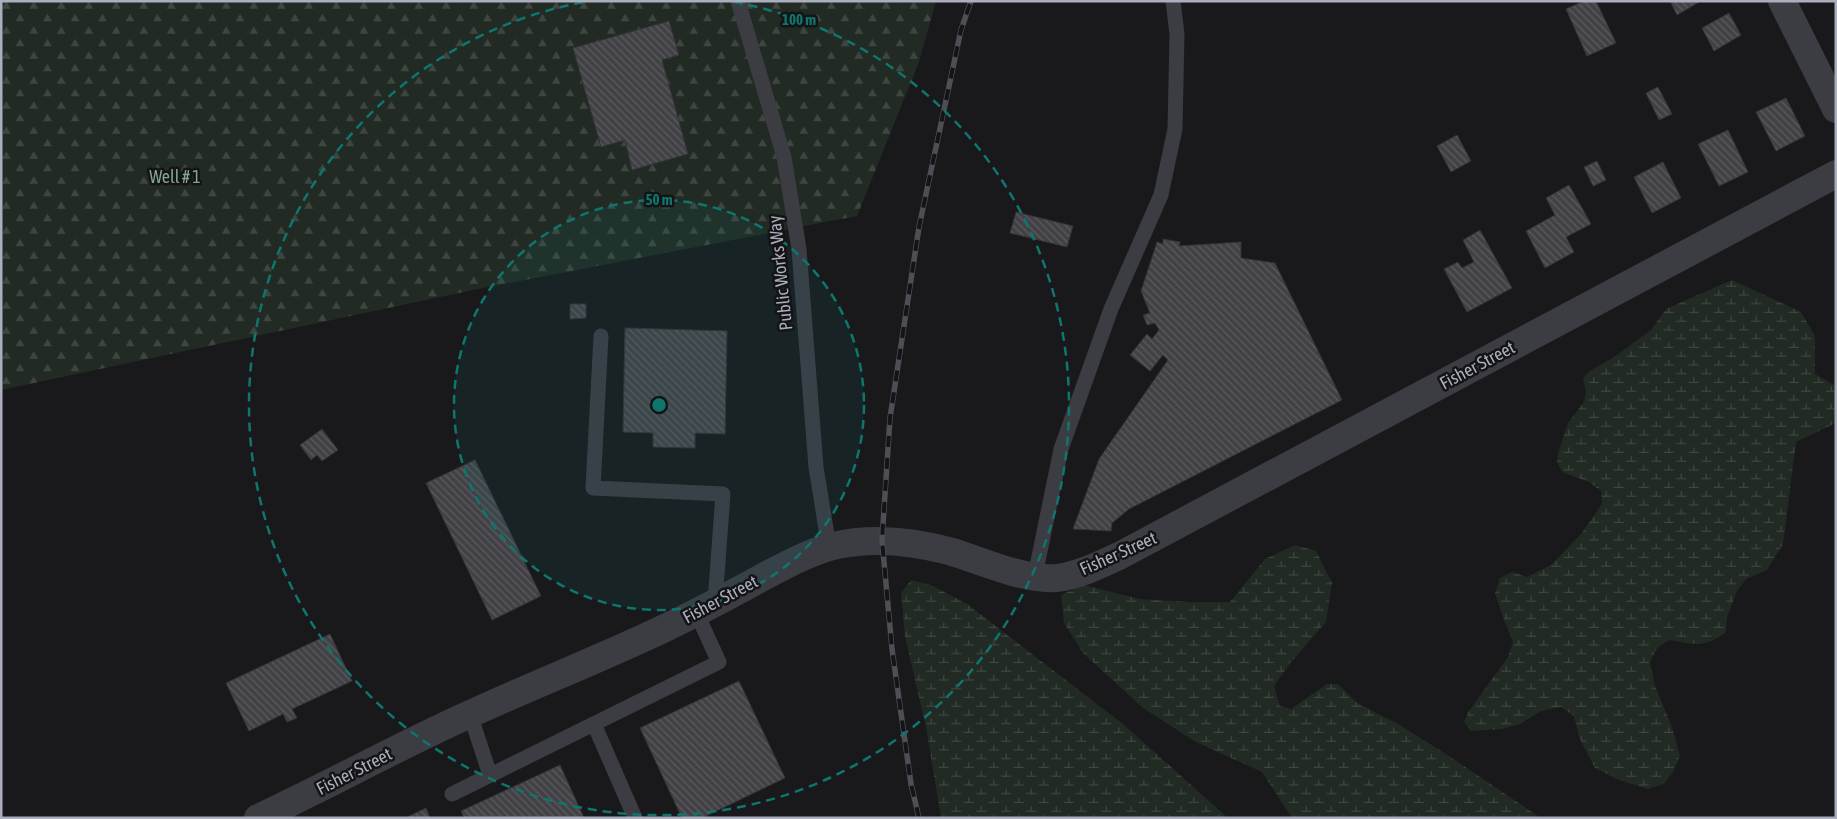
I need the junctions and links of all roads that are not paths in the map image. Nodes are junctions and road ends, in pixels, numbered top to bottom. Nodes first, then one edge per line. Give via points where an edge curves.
1 (738, 1) edge
2 (1173, 1) edge
3 (1782, 1) edge
4 (1836, 109) edge
5 (1836, 174) edge
6 (602, 336) dead end
7 (829, 547) junction
8 (1035, 576) junction
9 (705, 607) junction
10 (470, 714) junction
11 (594, 724) junction
12 (490, 775) junction
13 (452, 794) dead end
14 (258, 818) edge
15 (635, 818) edge

1 - 7 lane, Public Works Way via 784,157 799,249 816,467
2 - 8 lane via 1177,34 1175,129 1161,195 1111,309 1062,449
3 - 4 street
5 - 8 street, Fisher Street via 1119,556 1057,578
6 - 9 lane via 592,488 722,494
7 - 8 street, Fisher Street via 882,540 947,551
7 - 9 street, Fisher Street via 786,565
9 - 10 street, Fisher Street via 666,628
9 - 11 lane via 719,662
10 - 12 lane
10 - 14 street, Fisher Street
11 - 12 lane
11 - 15 lane
12 - 13 lane

